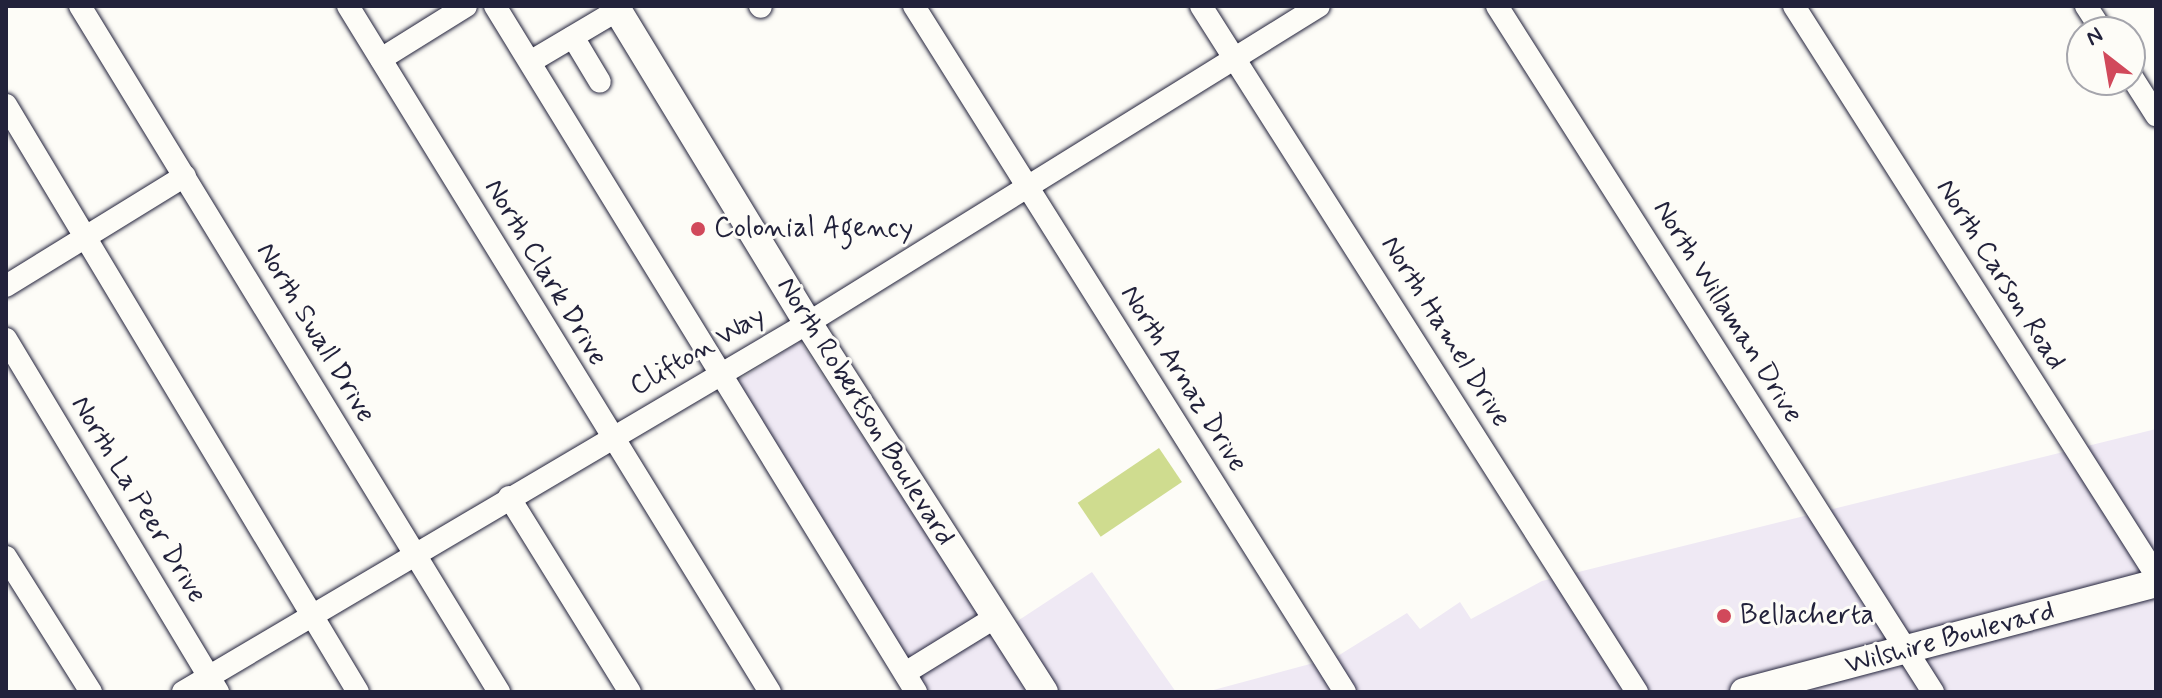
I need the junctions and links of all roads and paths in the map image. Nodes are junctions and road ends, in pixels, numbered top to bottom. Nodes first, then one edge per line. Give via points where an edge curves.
1 (80, 6) edge
2 (348, 6) edge
3 (466, 6) edge
4 (495, 6) edge
5 (914, 6) edge
6 (1201, 6) edge
7 (1319, 6) edge
8 (1497, 6) edge
9 (1794, 6) edge
10 (616, 8) edge
11 (573, 37) junction
12 (1236, 56) junction
13 (381, 59) junction
14 (530, 62) junction
15 (600, 82) dead end
16 (2144, 96) edge
17 (6, 105) edge
18 (2156, 115) edge
19 (185, 176) junction
20 (1025, 186) junction
21 (84, 238) junction
22 (6, 286) edge
23 (808, 323) junction
24 (6, 339) edge
25 (720, 374) junction
26 (610, 438) junction
27 (509, 497) junction
28 (413, 552) junction
29 (6, 557) edge
30 (2156, 575) edge
31 (2156, 583) edge
32 (310, 614) junction
33 (996, 617) junction
34 (1906, 651) junction
35 (911, 683) edge
36 (213, 684) edge
37 (91, 692) edge
38 (183, 692) edge
39 (358, 692) edge
40 (499, 692) edge
41 (630, 692) edge
42 (770, 692) edge
43 (1044, 692) edge
44 (1345, 692) edge
45 (1637, 692) edge
46 (1744, 692) edge
47 (1933, 692) edge

1 - 19 street, North Swall Drive
2 - 13 street, North Clark Drive
3 - 13 street
4 - 14 street
5 - 20 street, North Arnaz Drive
6 - 12 street, North Hamel Drive
7 - 12 street, Clifton Way
8 - 34 street, North Willaman Drive
9 - 30 street, North Carson Road
10 - 11 street
10 - 23 main road, North Robertson Boulevard
11 - 14 street
11 - 15 street
12 - 20 street, Clifton Way
12 - 45 street, North Hamel Drive
13 - 26 street, North Clark Drive
14 - 25 street
16 - 18 street
17 - 21 street
19 - 21 street
19 - 28 street, North Swall Drive
20 - 23 street, Clifton Way
20 - 44 street, North Arnaz Drive
21 - 22 street
21 - 32 street
23 - 25 street, Clifton Way
23 - 33 main road, North Robertson Boulevard
24 - 36 street, North La Peer Drive
25 - 26 street, Clifton Way
25 - 35 street
26 - 27 street, Clifton Way
26 - 42 street, North Clark Drive
27 - 28 street, Clifton Way
27 - 41 street
28 - 32 street, Clifton Way
28 - 40 street, North Swall Drive
29 - 37 street
31 - 34 main road, Wilshire Boulevard
32 - 36 street, Clifton Way
32 - 39 street
33 - 35 street
33 - 43 main road, North Robertson Boulevard
34 - 46 main road, Wilshire Boulevard
34 - 47 street, North Willaman Drive
36 - 38 street, Clifton Way

